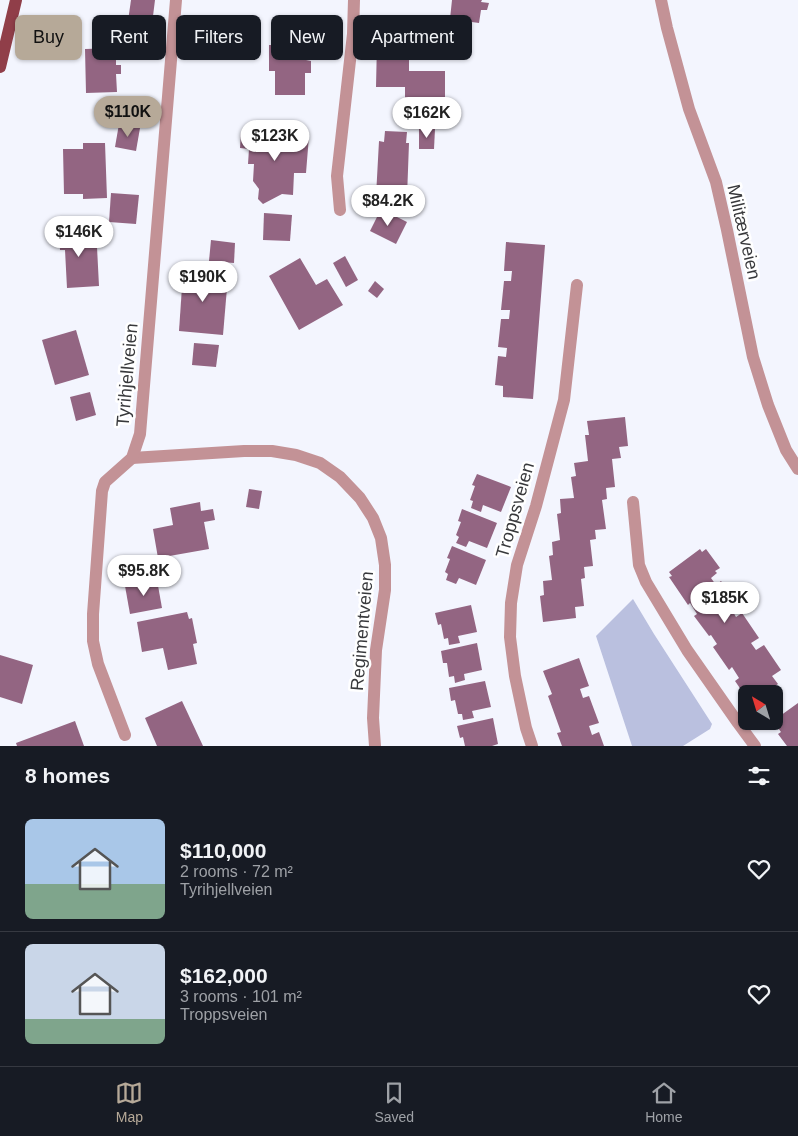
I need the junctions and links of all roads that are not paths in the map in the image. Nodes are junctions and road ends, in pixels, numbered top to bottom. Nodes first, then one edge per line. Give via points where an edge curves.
1 (16, 0) edge
2 (176, 0) edge
3 (354, 0) edge
4 (661, 0) edge
5 (0, 67) edge
6 (340, 210) dead end
7 (577, 285) dead end
8 (132, 458) junction
9 (798, 469) edge
10 (632, 502) dead end
11 (126, 735) dead end
12 (375, 746) edge
13 (532, 746) edge
14 (755, 746) edge

1 - 5 main road
2 - 8 street, Tyrihjellveien via 140,434
3 - 6 street via 337,176
4 - 9 street, Militærveien via 689,109 716,182 753,357 786,450
7 - 13 street, Troppsveien via 564,400 517,565 511,603 510,637 515,676
8 - 11 street, Tyrihjellveien via 105,482 102,491 92,614 98,664
8 - 12 street, Regimentveien via 244,451 296,455 320,463 340,477 360,498 381,538 385,565 385,590 376,650
10 - 14 street via 640,565 646,582 687,650

